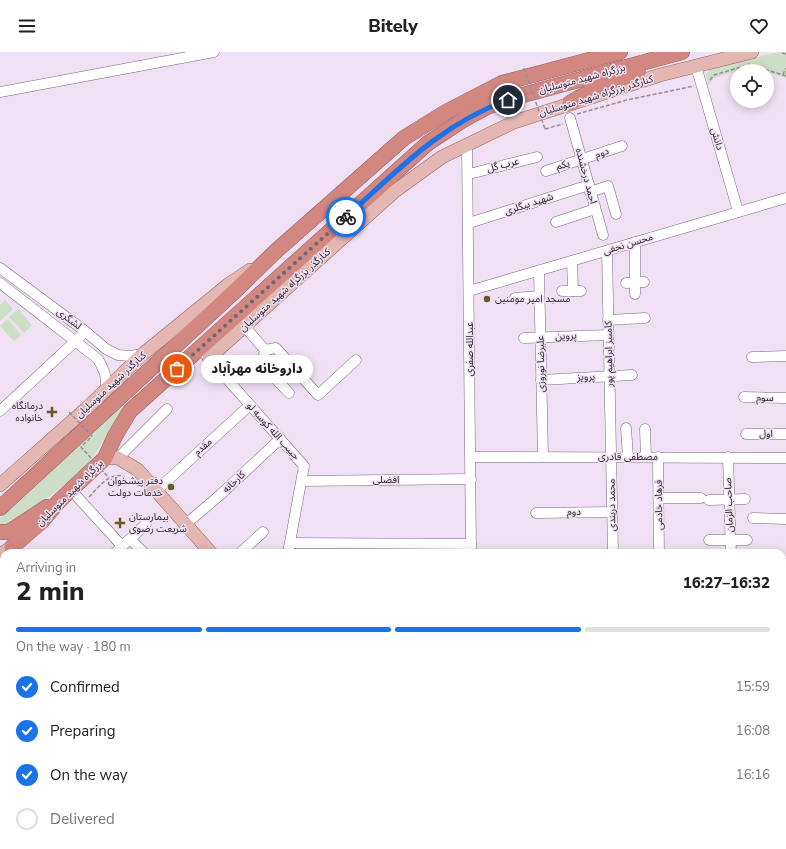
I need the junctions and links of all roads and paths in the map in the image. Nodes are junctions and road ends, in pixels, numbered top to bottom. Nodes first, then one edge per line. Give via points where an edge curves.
1 (214, 52) edge
2 (620, 52) edge
3 (782, 53) edge
4 (675, 54) edge
5 (786, 54) edge
6 (749, 59) edge
7 (696, 66) junction
8 (524, 68) dead end
9 (786, 68) edge
10 (783, 75) junction
11 (786, 76) edge
12 (708, 82) dead end
13 (694, 86) dead end
14 (0, 92) edge
15 (569, 115) junction
16 (467, 144) junction
17 (622, 146) dead end
18 (537, 157) dead end
19 (581, 160) junction
20 (546, 171) dead end
21 (469, 174) junction
22 (590, 188) junction
23 (786, 198) edge
24 (595, 209) junction
25 (738, 211) junction
26 (616, 214) dead end
27 (556, 222) dead end
28 (469, 223) junction
29 (603, 235) dead end
30 (635, 242) junction
31 (607, 251) junction
32 (265, 261) junction
33 (572, 261) junction
34 (0, 268) edge
35 (539, 270) junction
36 (0, 283) edge
37 (469, 291) junction
38 (562, 291) dead end
39 (635, 294) dead end
40 (539, 296) junction
41 (515, 298) dead end
42 (645, 318) dead end
43 (608, 320) junction
44 (244, 326) junction
45 (86, 332) junction
46 (609, 335) junction
47 (524, 338) dead end
48 (540, 338) junction
49 (77, 341) junction
50 (265, 350) junction
51 (204, 353) junction
52 (144, 354) junction
53 (786, 356) edge
54 (752, 357) dead end
55 (356, 360) dead end
56 (632, 375) dead end
57 (609, 376) junction
58 (541, 380) junction
59 (105, 390) junction
60 (289, 393) dead end
61 (744, 397) dead end
62 (786, 398) edge
63 (250, 405) junction
64 (167, 409) dead end
65 (0, 411) edge
66 (69, 412) dead end
67 (626, 428) dead end
68 (645, 428) dead end
69 (746, 434) dead end
70 (786, 434) edge
71 (280, 439) junction
72 (471, 457) junction
73 (543, 457) junction
74 (611, 457) junction
75 (628, 457) junction
76 (646, 457) junction
77 (658, 457) junction
78 (112, 458) junction
79 (728, 458) junction
80 (786, 458) edge
81 (123, 476) dead end
82 (109, 478) junction
83 (471, 479) junction
84 (302, 481) junction
85 (0, 485) edge
86 (71, 490) junction
87 (157, 490) junction
88 (659, 498) junction
89 (729, 499) junction
90 (744, 499) dead end
91 (59, 501) junction
92 (83, 502) junction
93 (0, 508) edge
94 (612, 512) junction
95 (536, 513) dead end
96 (753, 518) dead end
97 (786, 519) edge
98 (146, 524) dead end
99 (186, 524) junction
100 (0, 532) edge
101 (264, 532) dead end
102 (130, 539) junction
103 (709, 540) dead end
104 (747, 540) dead end
105 (730, 541) junction
106 (289, 548) edge
107 (434, 548) edge
108 (471, 548) edge
109 (11, 549) edge
110 (118, 549) edge
111 (120, 549) edge
112 (140, 549) edge
113 (207, 549) edge
114 (245, 549) edge
115 (613, 549) edge
116 (660, 549) edge
117 (731, 549) edge

1 - 14 street
2 - 32 highway, بزرگراه شهید متوسلیان via 502,83 446,112 404,138
3 - 5 path
4 - 15 highway via 638,73 583,95
4 - 51 highway, بزرگراه شهید متوسلیان via 519,96 463,120 428,143
6 - 7 main road, کنارگذر بزرگراه شهید متوسلیان
6 - 10 path
6 - 12 path via 714,75
7 - 15 main road, کنارگذر بزرگراه شهید متوسلیان
7 - 25 street, دانش
8 - 15 path, bridge via 545,129
9 - 10 path
10 - 11 path
13 - 15 path
15 - 16 main road, کنارگذر بزرگراه شهید متوسلیان via 514,122
15 - 19 street, احمد درخشنده
16 - 21 street, عبدالله صفری
16 - 44 main road, کنارگذر بزرگراه شهید متوسلیان via 442,157 395,192
17 - 19 street, دوم
18 - 21 street, عرب گل
19 - 20 street, یکم
19 - 22 street, احمد درخشنده
21 - 28 street, عبدالله صفری
22 - 24 street, احمد درخشنده
22 - 26 street, شهید بیگلری via 608,186
22 - 28 street, شهید بیگلری
23 - 25 street, محسن نجفی
24 - 27 street
24 - 29 street, احمد درخشنده
25 - 30 street, محسن نجفی
28 - 37 street, عبدالله صفری
30 - 31 street, محسن نجفی
30 - 39 street
31 - 33 street, محسن نجفی
31 - 43 street, کامبیز ابراهیم پور
32 - 52 main road, کنارگذر شهید متوسلیان via 229,284
32 - 93 highway, بزرگراه شهید متوسلیان
33 - 35 street, محسن نجفی
33 - 38 street via 573,280 577,291
34 - 45 street, لشگری
35 - 37 street, محسن نجفی
35 - 40 street, علیرضا نوروزی
36 - 49 street, لشگری
37 - 72 street, عبدالله صفری
40 - 41 street
40 - 48 street, علیرضا نوروزی
42 - 43 street
43 - 46 street, کامبیز ابراهیم پور
44 - 50 street
44 - 51 main road, کنارگذر بزرگراه شهید متوسلیان
45 - 49 street
45 - 52 street, لشگری via 106,349 118,355
46 - 48 street, پروین
46 - 57 street, کامبیز ابراهیم پور
47 - 48 street, پروین
48 - 58 street, علیرضا نوروزی
49 - 59 street, لشگری via 98,359 107,382
49 - 65 street
50 - 55 street via 276,348 318,395
50 - 60 street via 262,364
51 - 63 street, حبیب الله کوسه لو
51 - 78 highway, بزرگراه شهید متوسلیان via 130,411 115,436
52 - 59 main road, کنارگذر شهید متوسلیان
53 - 54 street
56 - 57 street, پرویز
57 - 58 street, پرویز
57 - 74 street, کامبیز ابراهیم پور
58 - 73 street, علیرضا نوروزی
59 - 85 main road, کنارگذر شهید متوسلیان
61 - 62 street, سوم
63 - 71 street, حبیب الله کوسه لو
63 - 87 street, مقدم
64 - 78 street
66 - 82 path, bridge via 92,436 81,447
67 - 75 street
68 - 76 street
69 - 70 street, اول
71 - 84 street, حبیب الله کوسه لو via 304,466
71 - 99 street, کارخانه
72 - 73 street, مصطفی قادری
72 - 83 street, عبدالله صفری
73 - 74 street, مصطفی قادری
74 - 75 street, مصطفی قادری
74 - 94 street, محمد دربندی
75 - 76 street, مصطفی قادری
76 - 77 street, مصطفی قادری
77 - 79 street, مصطفی قادری
77 - 88 street, فرهاد خادمی
78 - 86 highway, بزرگراه شهید متوسلیان
78 - 87 main road via 138,470
79 - 80 street, مصطفی قادری
79 - 89 street, صاحب الزمان
81 - 82 path
82 - 92 path
83 - 84 street, افضلی
83 - 108 street, عبدالله صفری
84 - 106 street, حبیب الله کوسه لو
86 - 91 highway, بزرگراه شهید متوسلیان
86 - 92 street
87 - 99 main road
88 - 89 street
88 - 116 street, فرهاد خادمی
89 - 90 street
89 - 105 street, صاحب الزمان
91 - 100 highway via 37,512 9,532
91 - 109 highway, بزرگراه شهید متوسلیان
92 - 110 street
94 - 95 street, دوم
94 - 115 street, محمد دربندی
96 - 97 street
98 - 102 street
99 - 113 main road
101 - 114 street
102 - 111 street
102 - 112 street
103 - 105 street
104 - 105 street
105 - 117 street, صاحب الزمان
106 - 107 street
107 - 108 street

